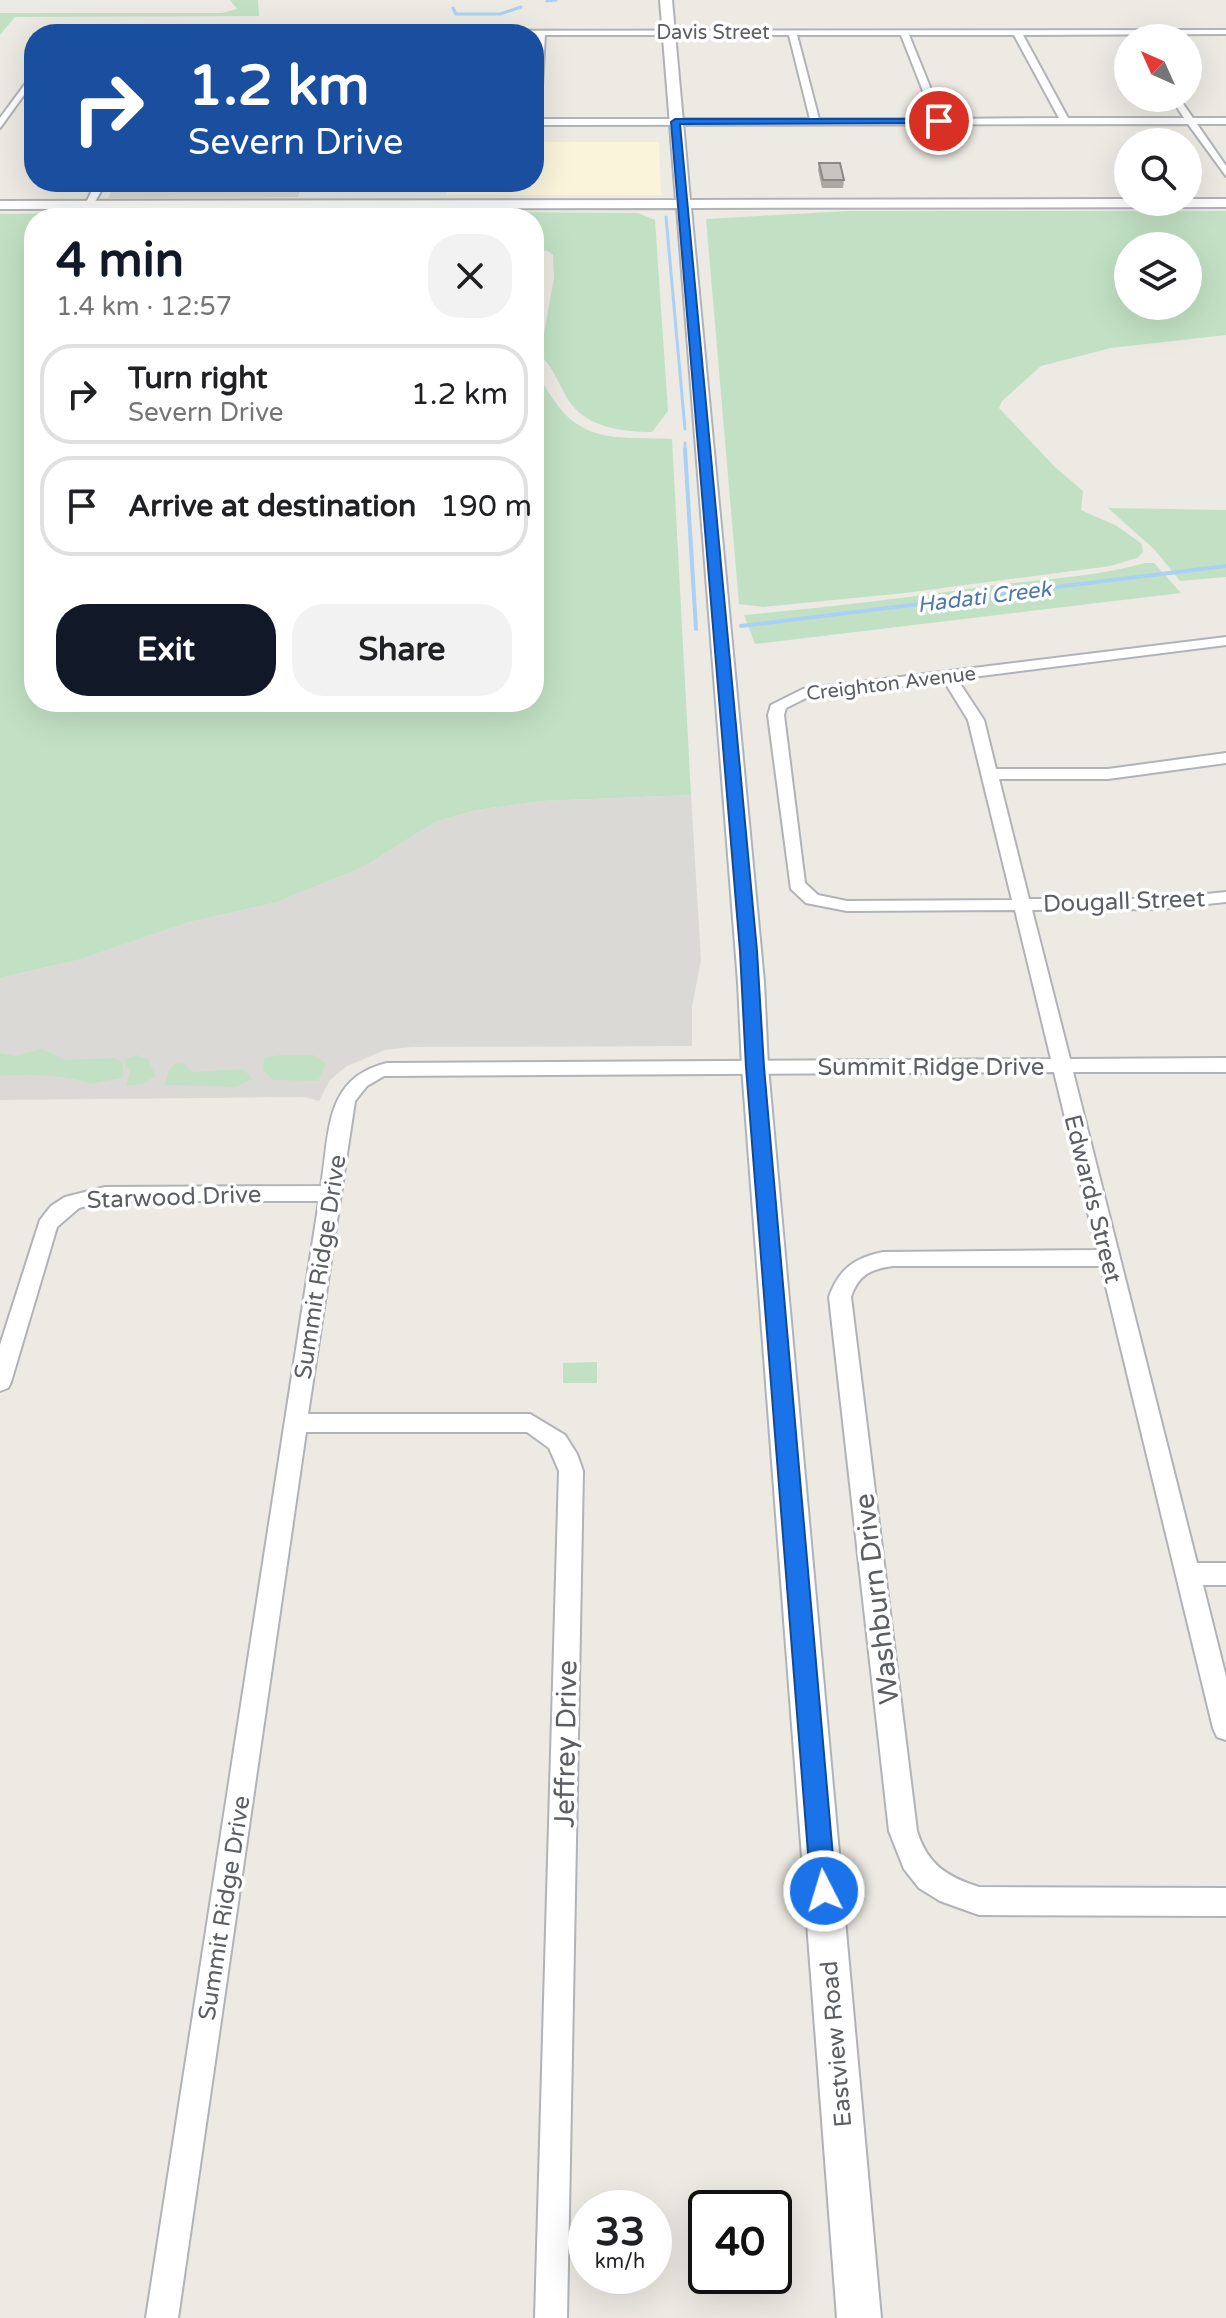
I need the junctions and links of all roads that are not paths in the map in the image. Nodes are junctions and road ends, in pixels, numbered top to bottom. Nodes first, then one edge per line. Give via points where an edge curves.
1 (666, 0) edge
2 (1120, 17) dead end
3 (1125, 24) edge
4 (668, 32) junction
5 (792, 32) junction
6 (904, 32) junction
7 (1017, 32) junction
8 (1226, 32) edge
9 (544, 33) edge
10 (1202, 33) edge
11 (1114, 35) edge
12 (24, 90) edge
13 (1185, 112) edge
14 (939, 121) junction
15 (1065, 121) junction
16 (1191, 121) junction
17 (1226, 121) edge
18 (544, 122) edge
19 (675, 122) junction
20 (815, 122) junction
21 (1, 124) edge
22 (1226, 173) edge
23 (95, 192) edge
24 (1226, 203) edge
25 (683, 204) junction
26 (0, 205) edge
27 (88, 205) junction
28 (1226, 641) edge
29 (948, 676) junction
30 (1226, 758) edge
31 (989, 774) junction
32 (1226, 897) edge
33 (1022, 904) junction
34 (1226, 1065) edge
35 (755, 1067) junction
36 (1060, 1067) junction
37 (330, 1193) junction
38 (1108, 1258) junction
39 (0, 1382) edge
40 (296, 1423) junction
41 (1188, 1574) junction
42 (1226, 1574) edge
43 (1226, 1728) edge
44 (1226, 1902) edge
45 (162, 2318) edge
46 (551, 2318) edge
47 (859, 2318) edge

1 - 4 street, Eastview Road
2 - 3 street
4 - 5 street, Davis Street
4 - 9 street, Davis Street
4 - 19 street, Eastview Road
5 - 6 street, Davis Street
5 - 20 street
6 - 7 street, Davis Street
6 - 14 street
7 - 11 street, Davis Street
7 - 15 street
8 - 10 street, Davis Street
12 - 21 street
13 - 16 street
14 - 15 street
14 - 20 street
15 - 16 street
16 - 17 street
16 - 22 street
18 - 19 street
19 - 20 street
19 - 25 street, Eastview Road
23 - 27 street
24 - 25 street
25 - 27 street
25 - 35 street, Eastview Road
26 - 27 street
28 - 29 street, Creighton Avenue
29 - 31 street, Edwards Street via 976,720
29 - 33 street, Creighton Avenue via 803,694 779,705 797,885 812,899 847,906
30 - 31 street via 1108,774
31 - 33 street, Edwards Street
32 - 33 street, Dougall Street via 1159,904
33 - 36 street, Edwards Street
34 - 36 street, Summit Ridge Drive
35 - 36 street, Summit Ridge Drive
35 - 37 street, Summit Ridge Drive via 382,1069 370,1073 345,1100
35 - 47 street, Eastview Road
36 - 38 street, Edwards Street
37 - 39 street, Starwood Drive via 105,1194 68,1203 47,1225
37 - 40 street, Summit Ridge Drive
38 - 41 street, Edwards Street
38 - 44 street, Washburn Drive via 893,1258 855,1268 845,1280 840,1297 903,1831 923,1875 946,1892 979,1901
40 - 45 street, Summit Ridge Drive
40 - 46 street, Jeffrey Drive via 530,1423 568,1454
41 - 42 street
41 - 43 street, Edwards Street

